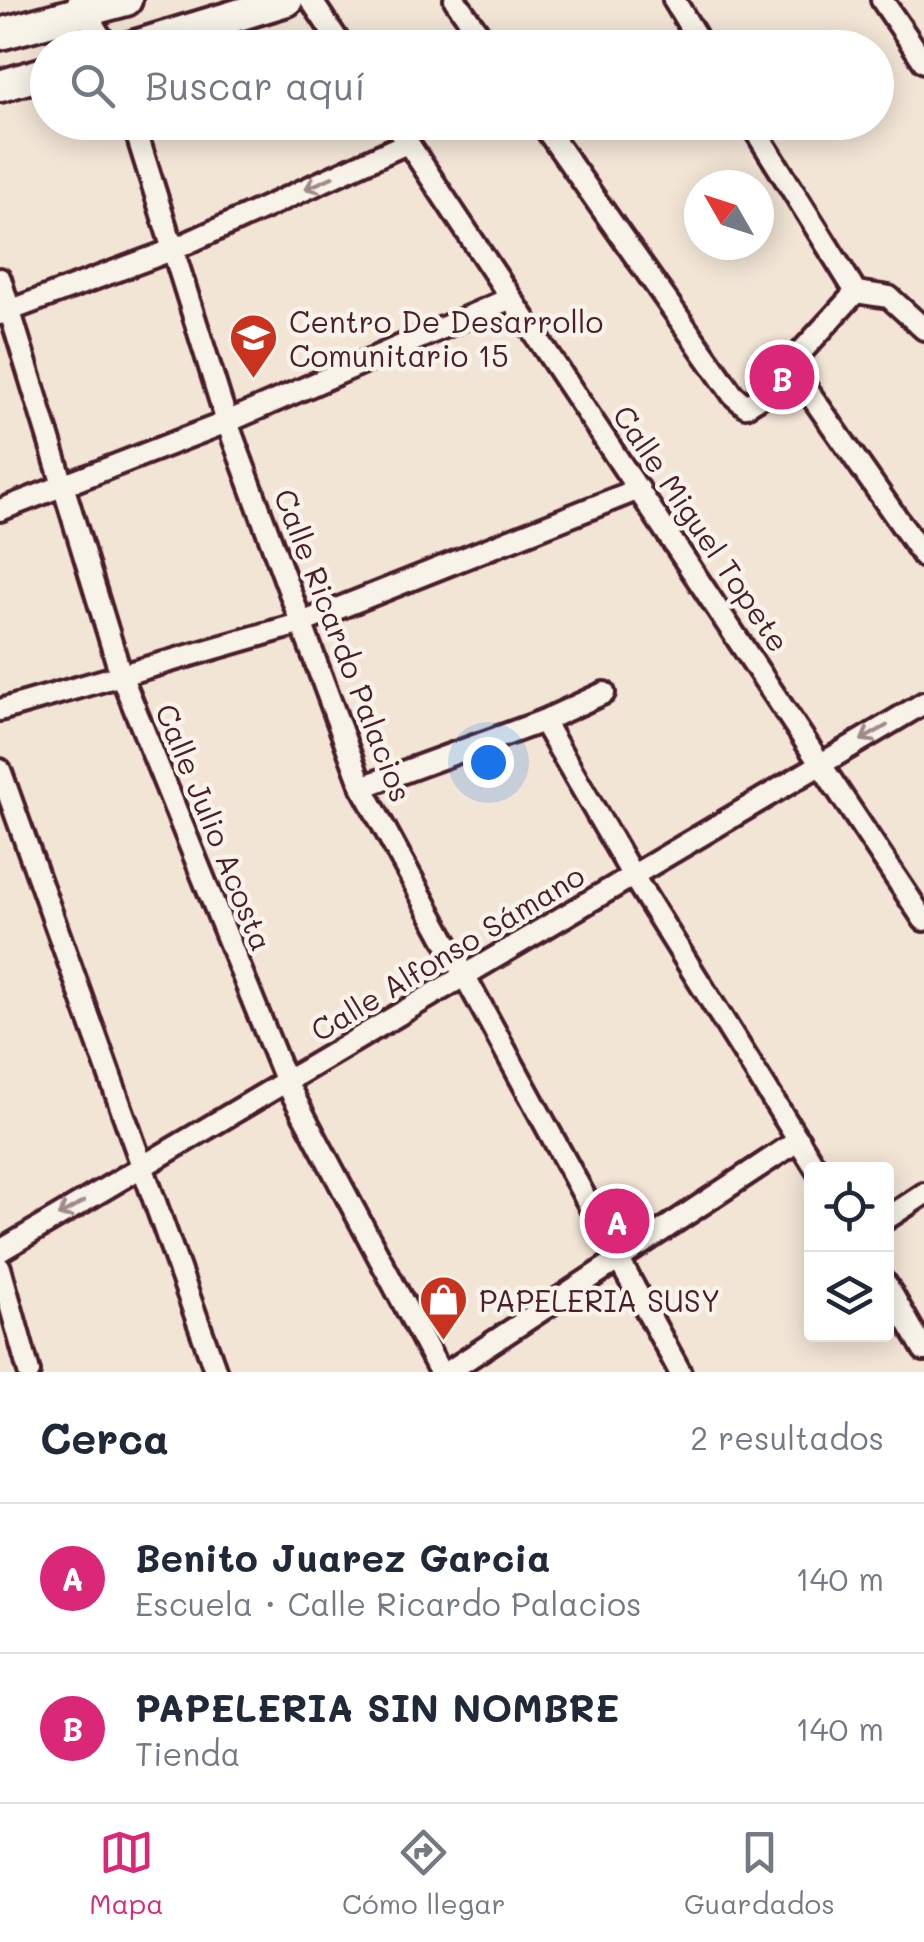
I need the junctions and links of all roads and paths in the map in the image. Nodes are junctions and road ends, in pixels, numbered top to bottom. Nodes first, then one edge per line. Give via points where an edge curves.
1 (126, 0) edge
2 (287, 0) edge
3 (311, 0) edge
4 (455, 0) edge
5 (674, 0) edge
6 (882, 0) edge
7 (80, 5) edge
8 (96, 30) edge
9 (188, 30) edge
10 (331, 30) edge
11 (476, 30) edge
12 (693, 30) edge
13 (0, 34) edge
14 (924, 62) edge
15 (30, 77) edge
16 (0, 86) edge
17 (138, 140) edge
18 (405, 140) edge
19 (554, 140) edge
20 (761, 140) edge
21 (407, 143) junction
22 (172, 250) junction
23 (0, 278) edge
24 (856, 292) junction
25 (511, 298) junction
26 (5, 312) edge
27 (924, 329) edge
28 (789, 364) junction
29 (227, 422) junction
30 (63, 486) junction
31 (640, 489) junction
32 (0, 510) edge
33 (924, 558) edge
34 (298, 624) junction
35 (120, 675) junction
36 (604, 694) dead end
37 (924, 704) edge
38 (0, 710) edge
39 (543, 721) junction
40 (823, 762) junction
41 (0, 770) edge
42 (362, 787) junction
43 (634, 876) junction
44 (924, 920) edge
45 (462, 978) junction
46 (286, 1082) junction
47 (799, 1140) junction
48 (812, 1162) edge
49 (142, 1168) junction
50 (924, 1194) edge
51 (894, 1213) edge
52 (0, 1251) edge
53 (618, 1260) junction
54 (0, 1268) edge
55 (894, 1298) edge
56 (924, 1350) edge
57 (29, 1372) edge
58 (216, 1372) edge
59 (444, 1372) edge
60 (680, 1372) edge

1 - 7 street
2 - 9 street
3 - 10 street
4 - 11 street
5 - 12 street
6 - 14 street
7 - 8 street
7 - 13 street
15 - 16 street
17 - 22 street, Calle Ricardo Palacios
18 - 21 street, Calle Miguel Topete
19 - 28 street via 732,395 746,406
20 - 24 street
21 -> 22 street
21 - 25 street, Calle Miguel Topete
22 - 26 street
22 - 29 street, Calle Ricardo Palacios
23 - 26 street, Calle Julio Acosta
24 - 27 street via 889,297
24 - 28 street
25 - 29 street
25 - 31 street, Calle Miguel Topete
26 - 30 street, Calle Julio Acosta
28 - 33 street
29 - 30 street
29 - 34 street, Calle Ricardo Palacios
30 - 32 street
30 - 35 street, Calle Julio Acosta
31 - 34 street
31 - 40 street, Calle Miguel Topete
34 - 35 street
34 - 42 street, Calle Ricardo Palacios
35 - 38 street
35 - 46 street, Calle Julio Acosta
36 - 39 street
37 -> 40 street, Calle Alfonso Sámano
39 - 42 street
39 - 43 street
40 - 43 street, Calle Alfonso Sámano
40 - 44 street, Calle Miguel Topete
41 - 49 street
42 - 45 street, Calle Ricardo Palacios
43 - 45 street, Calle Alfonso Sámano
43 - 47 street
45 - 46 street, Calle Alfonso Sámano
45 - 53 street, Calle Ricardo Palacios
46 - 49 street, Calle Alfonso Sámano
46 - 59 street, Calle Julio Acosta
47 - 48 street
47 - 53 street
49 -> 52 street, Calle Alfonso Sámano
49 - 58 street
50 - 51 street
53 - 59 street
53 - 60 street, Calle Ricardo Palacios
54 - 57 street
55 - 56 street

